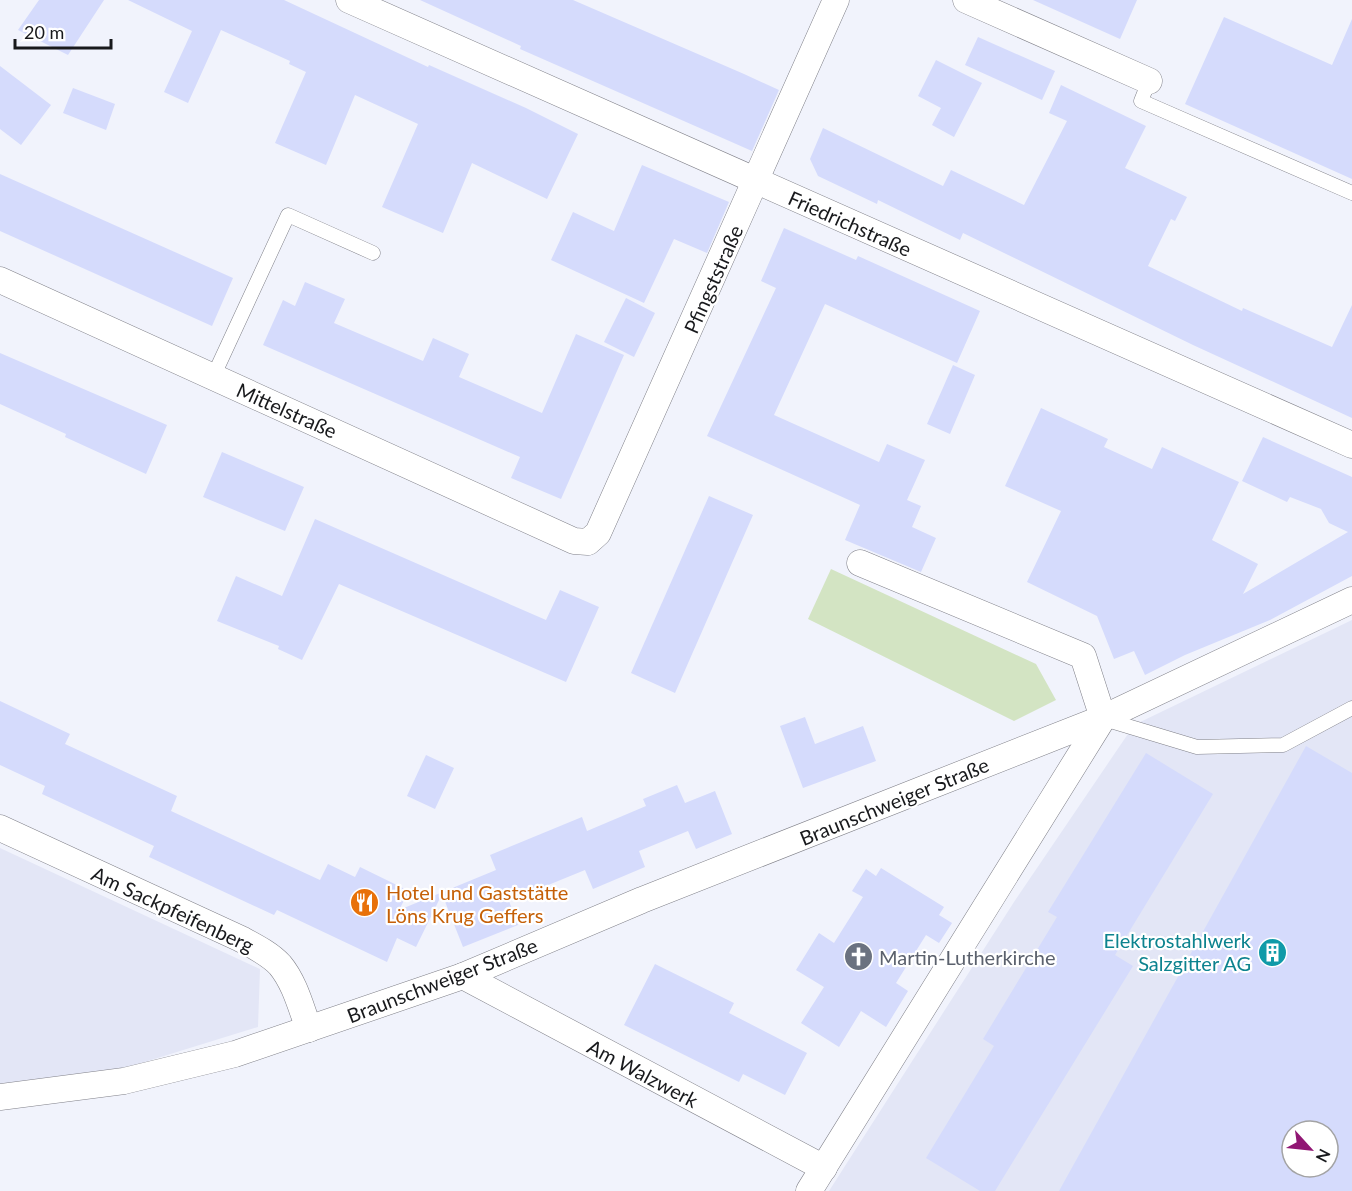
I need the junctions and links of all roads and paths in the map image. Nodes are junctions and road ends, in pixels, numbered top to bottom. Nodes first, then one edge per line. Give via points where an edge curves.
1 (349, 0) edge
2 (836, 0) edge
3 (966, 0) edge
4 (1149, 81) joint
5 (757, 182) junction
6 (1352, 193) edge
7 (373, 254) dead end
8 (0, 280) edge
9 (213, 377) junction
10 (1352, 445) edge
11 (574, 541) joint
12 (860, 563) dead end
13 (1352, 600) edge
14 (1352, 708) edge
15 (1103, 718) junction
16 (0, 828) edge
17 (463, 975) junction
18 (309, 1029) junction
19 (0, 1097) edge
20 (824, 1168) junction
21 (809, 1191) edge

1 - 5 street, Friedrichstraße
2 - 5 street, Pfingststraße
3 - 4 street
4 - 6 lane via 1142,101
5 - 10 street, Friedrichstraße
5 - 11 street, Pfingststraße via 598,533 588,542
7 - 9 lane via 288,215
8 - 9 street, Mittelstraße
9 - 11 street, Mittelstraße
12 - 15 street via 1083,656
13 - 15 street, Braunschweiger Straße
14 - 15 lane via 1282,745 1197,747
15 - 17 street, Braunschweiger Straße
15 - 20 street
16 - 18 street, Am Sackpfeifenberg via 263,951 279,965 293,987
17 - 18 street, Braunschweiger Straße
17 - 20 street, Am Walzwerk
18 - 19 street, Braunschweiger Straße via 234,1054 124,1081
20 - 21 street

